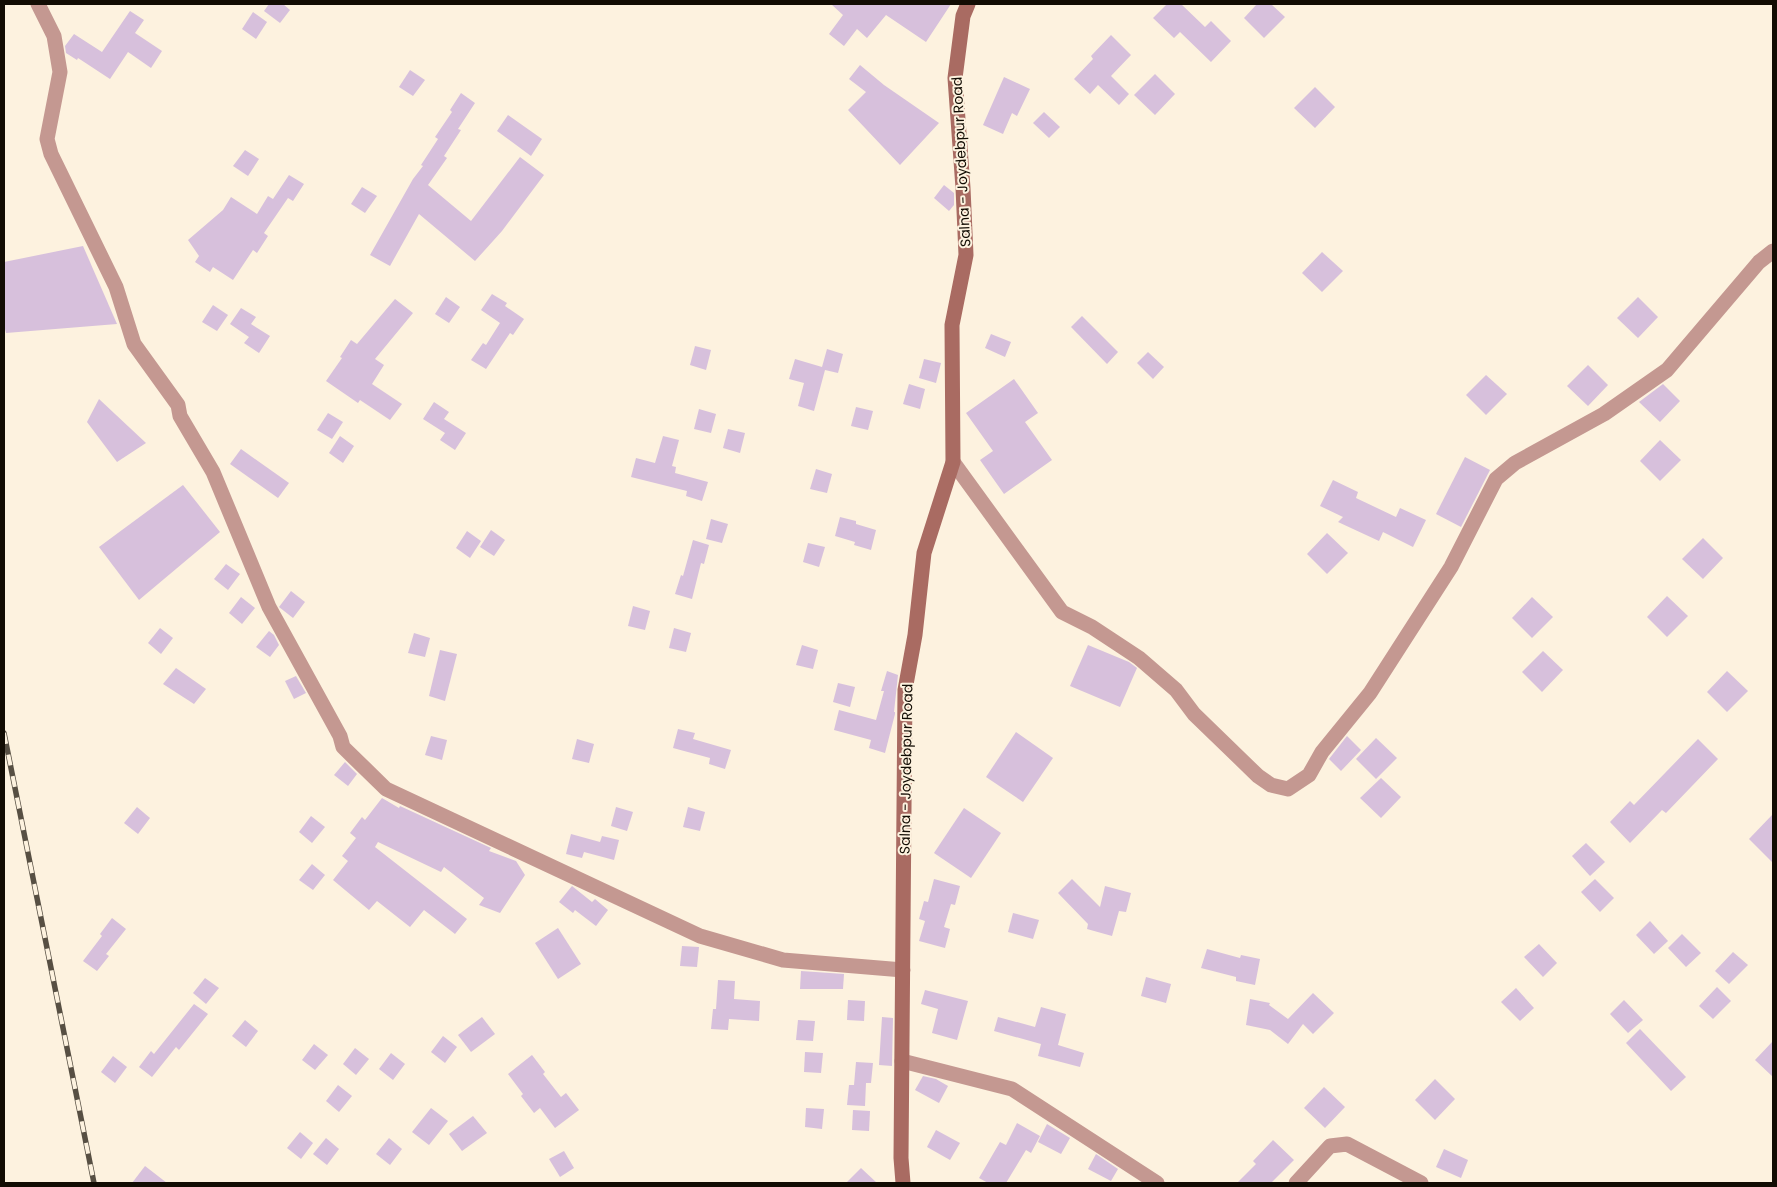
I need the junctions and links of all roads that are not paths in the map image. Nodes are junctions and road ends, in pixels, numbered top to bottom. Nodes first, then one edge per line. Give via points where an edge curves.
1 (38, 4) edge
2 (968, 4) edge
3 (1773, 251) edge
4 (953, 462) junction
5 (903, 970) junction
6 (902, 1061) junction
7 (903, 1183) edge
8 (1157, 1183) edge
9 (1296, 1183) edge
10 (1421, 1183) edge

1 - 5 street via 54,36 60,72 47,139 51,154 116,286 134,344 178,404 180,416 213,472 269,607 340,736 343,748 386,789 700,936 783,960
2 - 4 main road, Salna - Joydebpur Road via 963,16 955,78 966,255 952,325
3 - 4 street via 1759,262 1667,370 1604,414 1515,463 1496,479 1451,567 1370,693 1322,752 1309,775 1288,789 1271,785 1258,776 1194,714 1176,690 1139,658 1092,627 1062,612
4 - 5 main road, Salna - Joydebpur Road via 924,553 905,690
5 - 6 main road, Salna - Joydebpur Road
6 - 7 main road, Salna - Joydebpur Road
6 - 8 street via 1012,1089
9 - 10 street via 1330,1146 1347,1144

